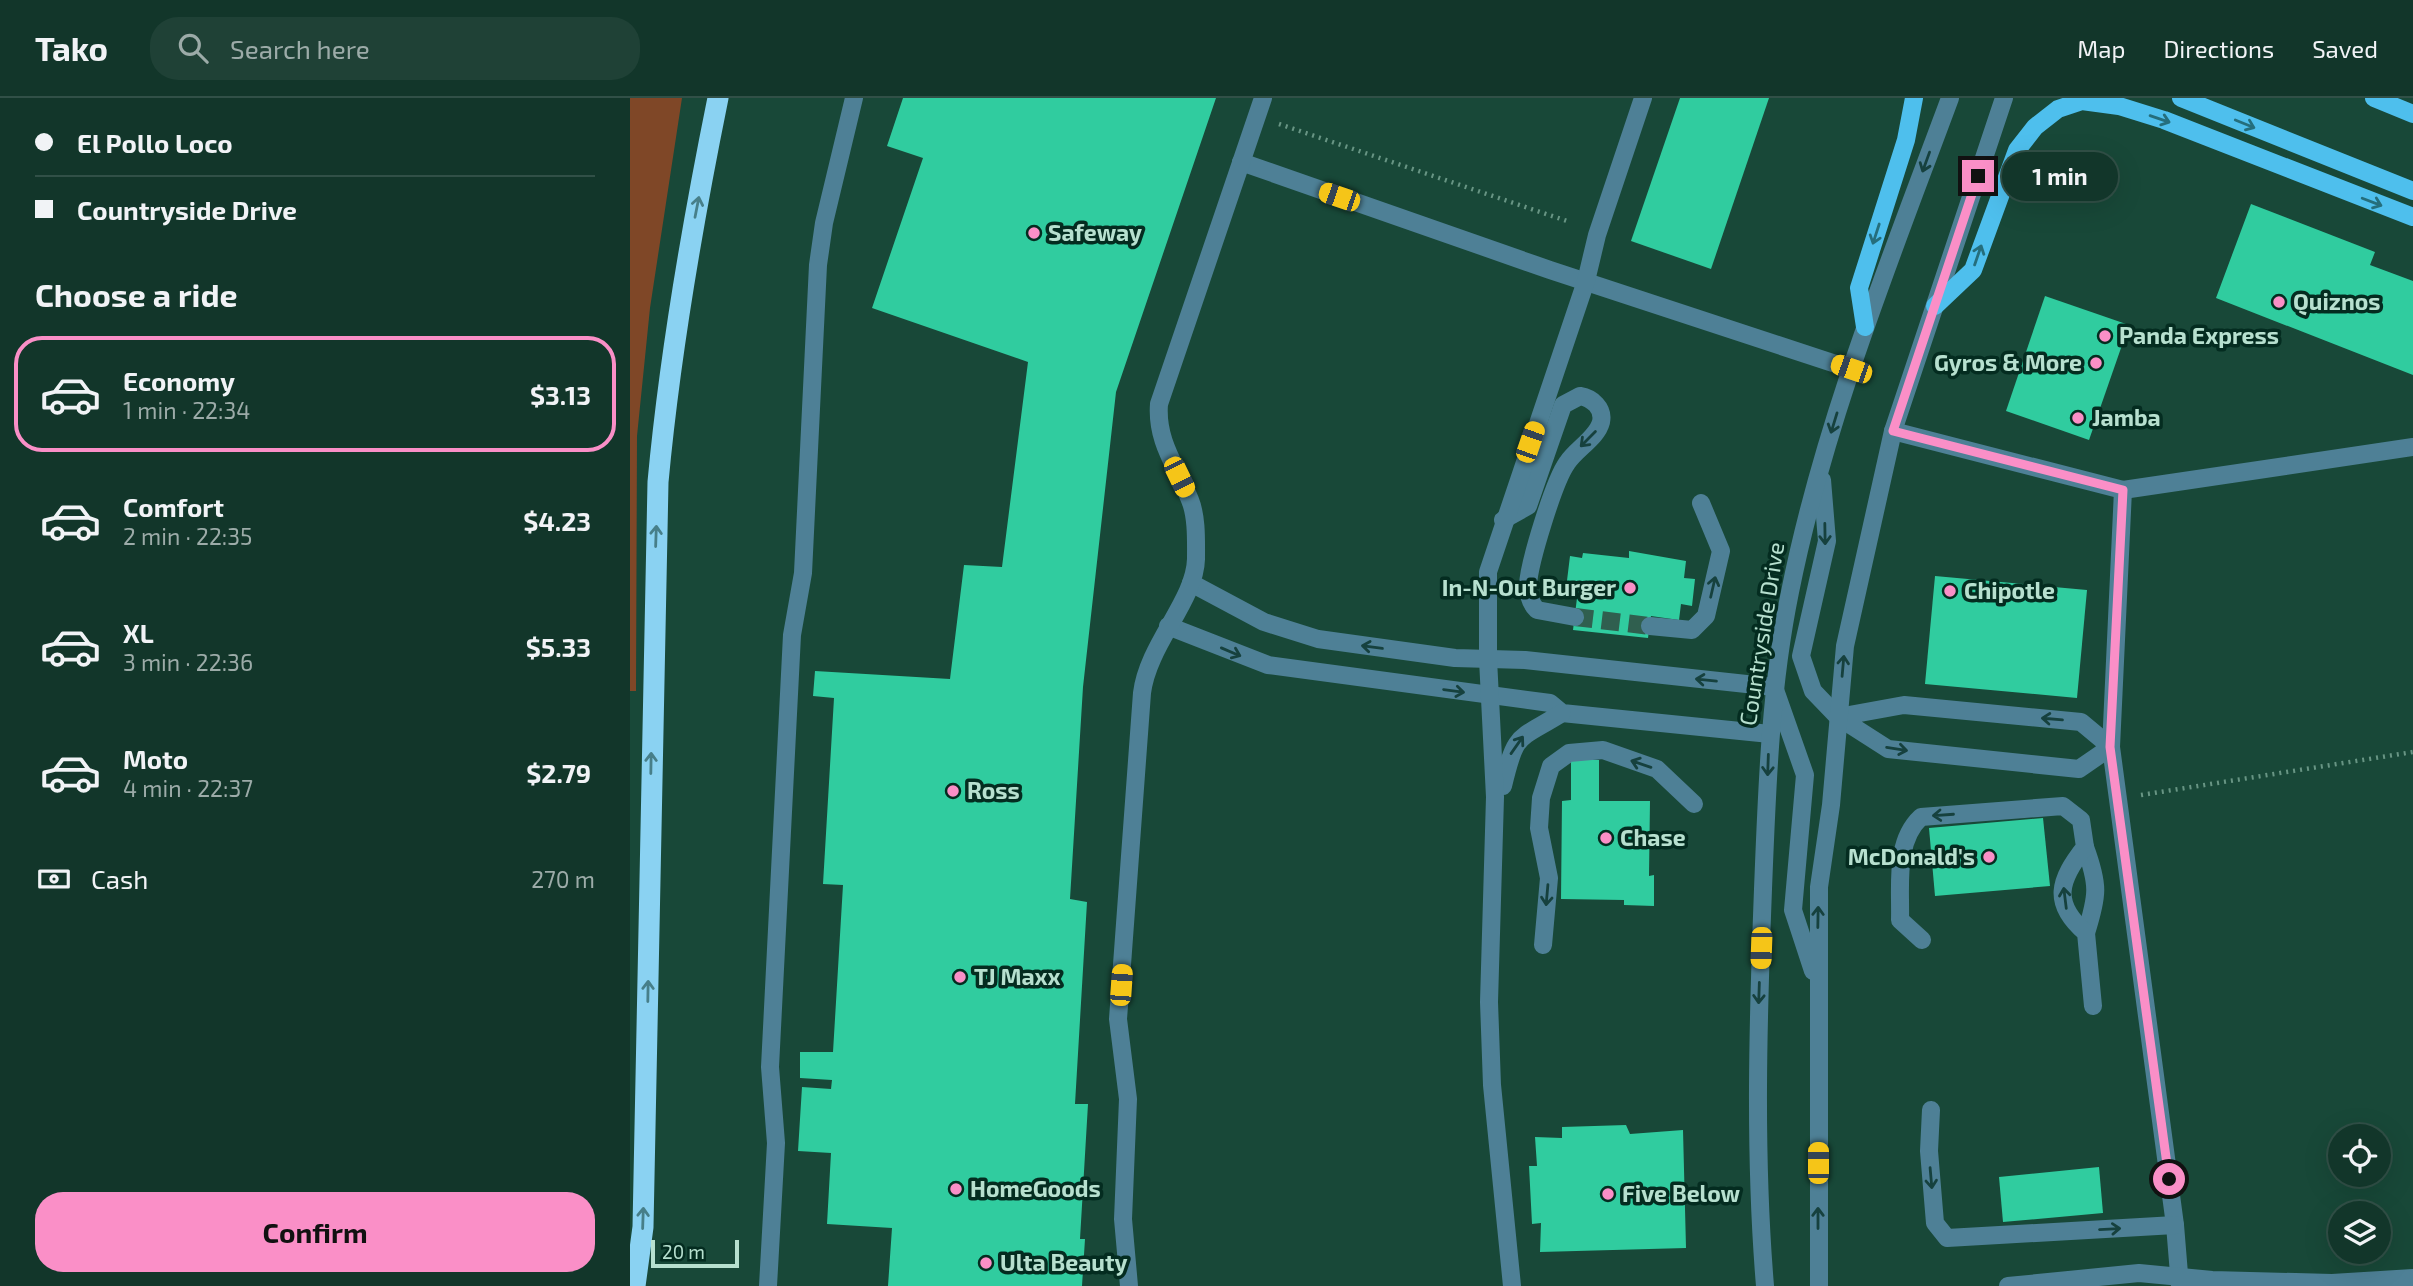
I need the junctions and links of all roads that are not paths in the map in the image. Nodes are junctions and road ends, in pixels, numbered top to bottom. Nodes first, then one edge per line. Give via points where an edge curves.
1 (718, 98) edge
2 (855, 98) edge
3 (1263, 98) edge
4 (1643, 98) edge
5 (1914, 98) edge
6 (1950, 98) edge
7 (2004, 98) edge
8 (2181, 98) edge
9 (2374, 98) edge
10 (2413, 114) edge
11 (1241, 162) junction
12 (2413, 191) edge
13 (2413, 217) edge
14 (1586, 281) junction
15 (1935, 306) junction
16 (1865, 327) junction
17 (1851, 369) junction
18 (1893, 431) junction
19 (2413, 447) edge
20 (1821, 466) junction
21 (2123, 490) junction
22 (1701, 503) dead end
23 (1503, 520) junction
24 (1191, 583) junction
25 (1575, 617) tunnel mouth
26 (1168, 626) junction
27 (1650, 626) tunnel mouth
28 (1488, 659) junction
29 (1774, 687) junction
30 (1491, 696) junction
31 (1562, 713) junction
32 (1838, 717) junction
33 (1770, 734) junction
34 (2110, 747) junction
35 (1495, 797) junction
36 (1694, 804) dead end
37 (2085, 847) junction
38 (2086, 933) junction
39 (1922, 940) dead end
40 (1543, 944) dead end
41 (1817, 985) junction
42 (2093, 1006) dead end
43 (1931, 1110) dead end
44 (2175, 1225) junction
45 (2413, 1278) edge
46 (2180, 1281) edge
47 (635, 1286) edge
48 (768, 1286) edge
49 (1129, 1286) edge
50 (1512, 1286) edge
51 (1765, 1286) edge
52 (1819, 1286) edge
53 (2008, 1286) edge

47 -> 1 highway via 643,1227 658,482 684,274
2 - 48 street via 818,265 803,573 792,635 770,1066 776,1143
3 - 11 street
4 - 14 street
5 -> 16 main road via 1906,140 1858,288
6 -> 16 street, Countryside Drive
7 - 15 street
8 -> 12 main road
9 - 10 main road
11 - 14 street
11 - 24 street via 1159,404 1162,442 1194,512 1196,560
15 -> 13 main road via 1973,270 2017,150 2035,127 2058,109 2082,101 2164,120
14 - 17 street
14 - 23 street
15 - 18 street
16 - 17 street, Countryside Drive
17 -> 20 street, Countryside Drive
18 - 21 street
32 -> 18 street via 1845,646
19 - 21 street
20 - 29 street, Countryside Drive via 1790,593
20 -> 32 street via 1827,541 1801,656 1813,691
21 - 34 street
27 -> 22 street via 1692,630 1706,616 1721,551
23 -> 25 street via 1528,506 1563,405 1580,396 1592,400 1600,411 1600,424 1564,466 1528,584 1529,598 1537,610
23 - 28 street via 1488,572
24 - 26 street
28 -> 24 street via 1318,639 1264,622
26 -> 30 street via 1268,665
26 - 49 street via 1142,693 1118,1019 1128,1099 1123,1226
29 -> 28 street
28 - 30 street
29 - 33 street, Countryside Drive
29 - 41 street via 1805,775 1793,910
30 - 31 street via 1550,703
30 - 35 street
31 - 33 street
35 -> 31 street via 1504,785 1509,757 1522,737
34 -> 32 street via 2081,722 1904,705
32 -> 34 street via 1888,749 2079,769
41 -> 32 street via 1819,887
33 -> 51 street, Countryside Drive via 1757,1028
34 - 44 street
35 - 50 street via 1489,1002 1492,1085
36 -> 40 street via 1657,769 1603,750 1569,752 1551,766 1541,798 1539,828 1549,878
37 - 38 street via 2097,899
38 -> 37 street via 2068,918 2062,891 2067,871
37 -> 39 street via 2081,820 2063,806 1921,817 1903,841 1900,920
38 - 42 street
52 -> 41 street
43 -> 44 street via 1935,1223 1947,1238
44 - 46 street
45 - 46 street via 2332,1283
46 - 53 street via 2139,1273

